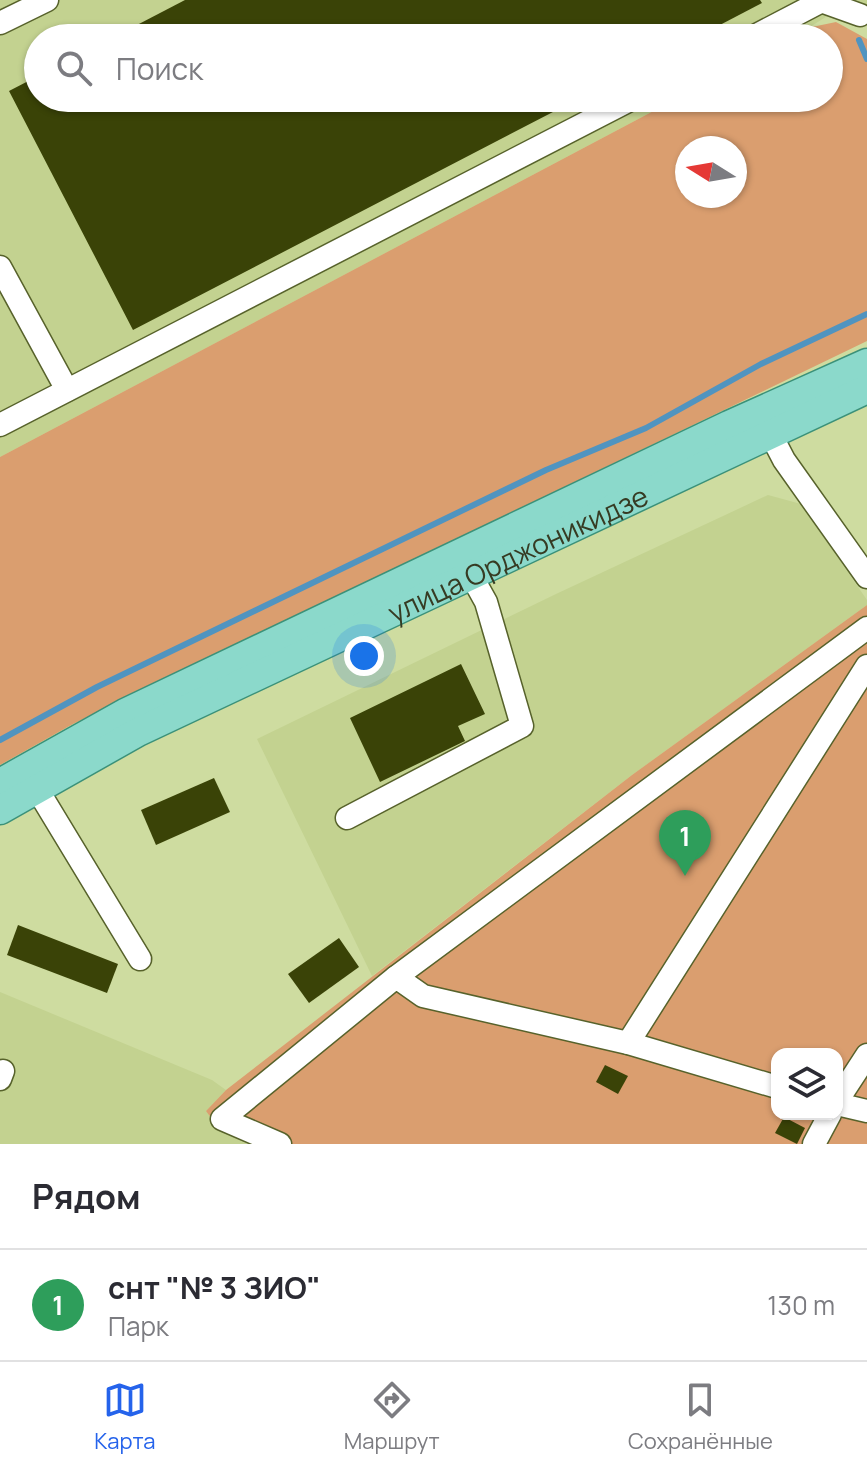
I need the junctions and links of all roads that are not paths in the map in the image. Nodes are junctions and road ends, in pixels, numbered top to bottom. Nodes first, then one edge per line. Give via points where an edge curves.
1 (47, 0) edge
2 (819, 1) edge
3 (863, 14) edge
4 (0, 23) edge
5 (777, 24) edge
6 (607, 112) edge
7 (0, 267) edge
8 (867, 363) edge
9 (867, 389) edge
10 (67, 390) junction
11 (0, 425) edge
12 (770, 433) junction
13 (471, 575) junction
14 (867, 577) edge
15 (867, 628) edge
16 (867, 666) edge
17 (0, 783) edge
18 (37, 789) junction
19 (0, 810) edge
20 (347, 818) dead end
21 (140, 959) dead end
22 (396, 977) junction
23 (628, 1043) junction
24 (867, 1055) edge
25 (771, 1085) edge
26 (843, 1093) edge
27 (843, 1104) edge
28 (867, 1111) edge
29 (827, 1120) edge
30 (280, 1144) edge
31 (814, 1144) edge

1 - 4 lane
2 - 3 lane
2 - 5 lane
6 - 10 lane
7 - 10 lane
8 - 17 main road, улица Орджоникидзе via 125,713
9 - 12 main road, улица Орджоникидзе
10 - 11 lane
12 - 13 main road, улица Орджоникидзе
12 - 14 lane
13 - 18 main road, улица Орджоникидзе via 138,732
13 - 20 lane via 486,602 522,726
15 - 22 lane
16 - 23 lane
18 - 19 main road, улица Орджоникидзе
18 - 21 lane
22 - 23 lane via 423,996
22 - 30 lane via 222,1119
23 - 25 lane
24 - 26 lane
27 - 28 lane
29 - 31 lane

